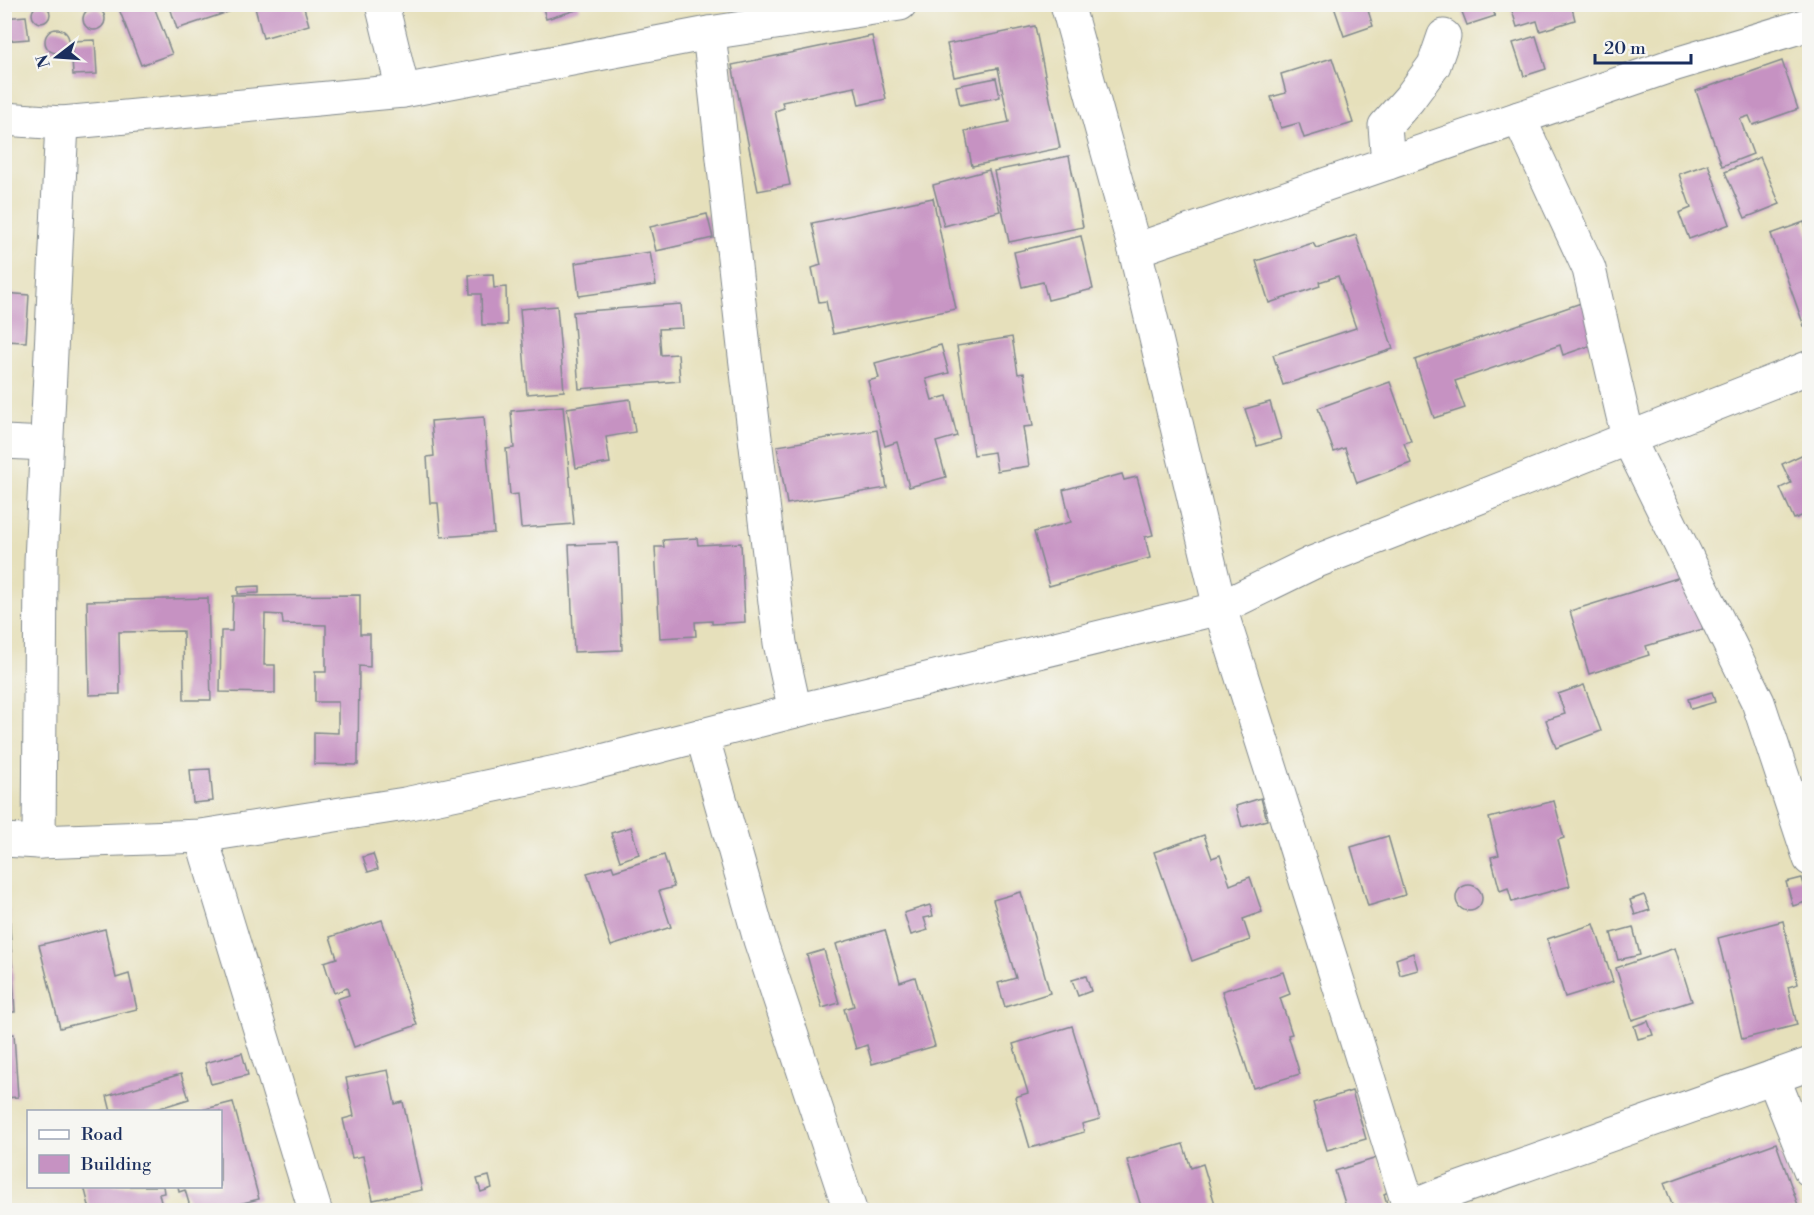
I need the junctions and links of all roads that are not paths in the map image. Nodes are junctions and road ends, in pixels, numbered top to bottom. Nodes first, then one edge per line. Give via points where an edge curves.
1 (382, 4) edge
2 (900, 4) edge
3 (1067, 4) edge
4 (1809, 24) edge
5 (709, 33) junction
6 (1444, 36) dead end
7 (404, 91) junction
8 (1519, 118) junction
9 (4, 119) edge
10 (62, 123) junction
11 (1388, 163) junction
12 (1135, 250) junction
13 (1809, 367) edge
14 (1628, 438) junction
15 (4, 442) edge
16 (46, 444) junction
17 (1220, 608) junction
18 (795, 711) junction
19 (702, 735) junction
20 (201, 836) junction
21 (4, 840) edge
22 (39, 842) junction
23 (1809, 859) edge
24 (1809, 1064) edge
25 (1773, 1077) junction
26 (1809, 1170) edge
27 (1409, 1209) edge
28 (315, 1210) edge
29 (849, 1210) edge

1 - 7 street
2 - 5 street
3 - 12 street
4 - 8 street
5 - 7 street
5 - 18 street via 780,643
6 - 11 street via 1434,65 1385,126
7 - 10 street
8 - 11 street
8 - 14 street via 1588,269
9 - 10 street
10 - 16 street
11 - 12 street
12 - 17 street
13 - 14 street
14 - 17 street via 1312,563
14 - 23 street via 1758,702
15 - 16 street
16 - 22 street
17 - 18 street
17 - 27 street
18 - 19 street
19 - 20 street via 575,768 405,804
19 - 29 street via 760,940
20 - 22 street
20 - 28 street
21 - 22 street
24 - 25 street
25 - 26 street
25 - 27 street

